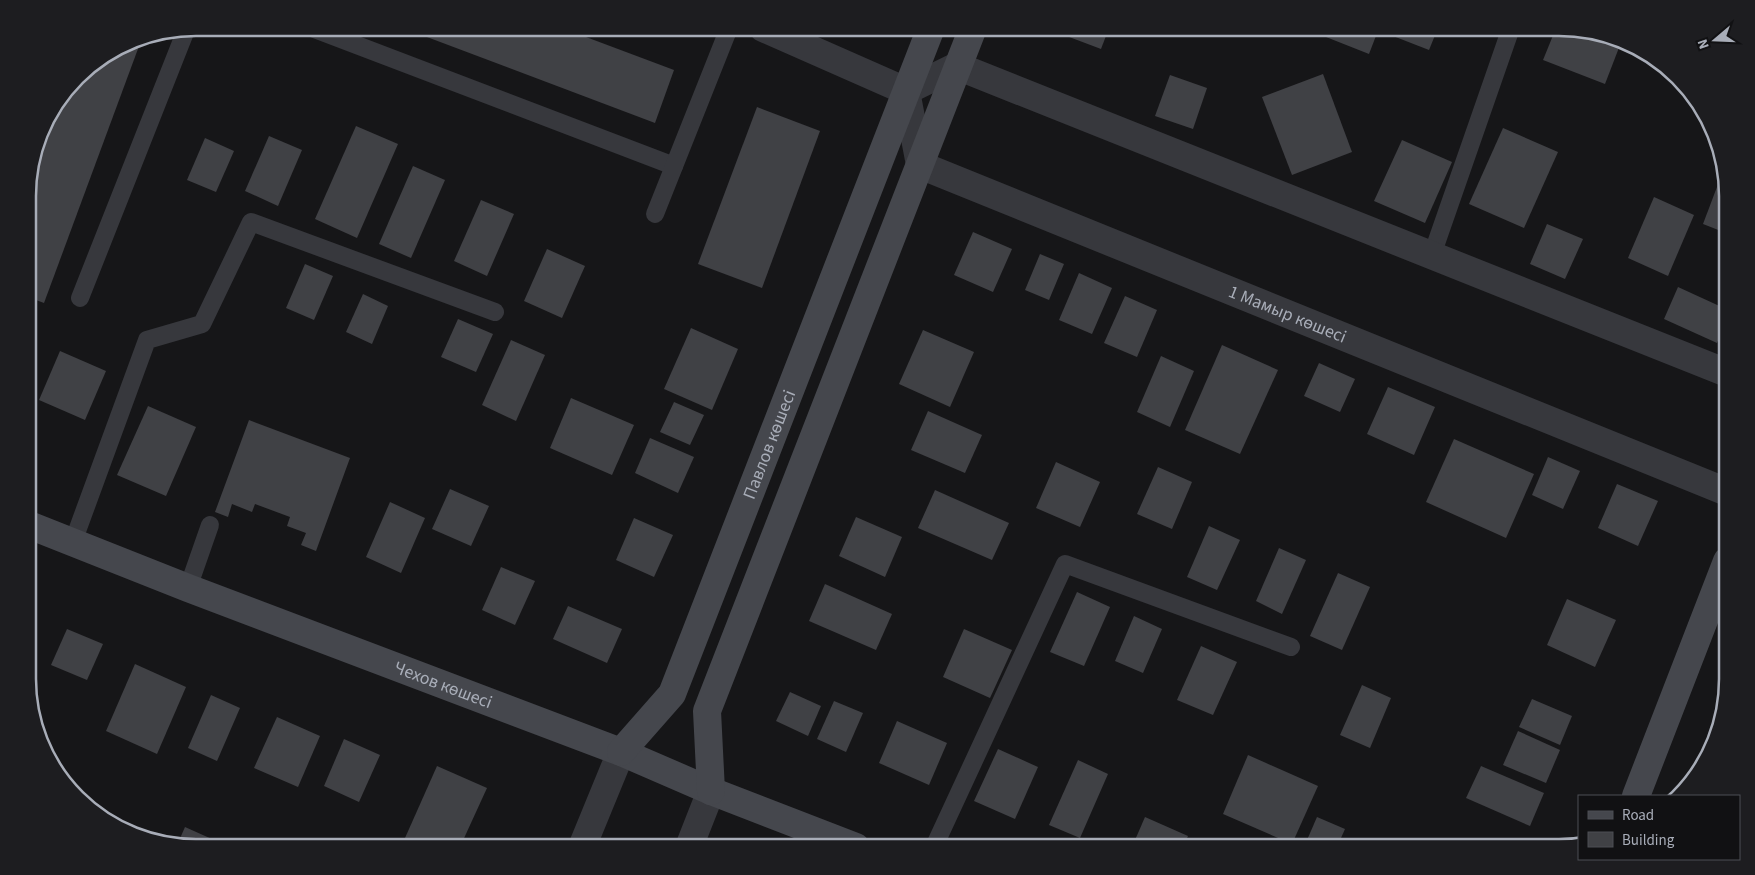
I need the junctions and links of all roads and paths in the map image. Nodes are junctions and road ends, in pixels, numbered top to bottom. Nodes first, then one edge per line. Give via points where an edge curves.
1 (333, 36) edge
2 (725, 36) edge
3 (781, 36) edge
4 (928, 36) edge
5 (970, 36) edge
6 (1508, 36) edge
7 (183, 37) edge
8 (958, 66) junction
9 (906, 91) junction
10 (920, 165) junction
11 (674, 166) junction
12 (655, 214) dead end
13 (1432, 255) junction
14 (80, 298) dead end
15 (495, 312) dead end
16 (1719, 370) edge
17 (1719, 489) edge
18 (210, 525) dead end
19 (36, 528) edge
20 (73, 542) junction
21 (1719, 581) edge
22 (188, 588) junction
23 (1291, 647) dead end
24 (621, 752) junction
25 (711, 791) junction
26 (1636, 795) edge
27 (938, 838) edge
28 (585, 839) edge
29 (692, 839) edge
30 (834, 839) edge

1 - 11 lane
2 - 11 lane
3 - 9 street
4 - 9 street, Павлов көшесі
5 - 8 street
6 - 13 lane
7 - 14 lane
8 - 9 street
8 - 10 street
8 - 13 street
9 - 10 street
9 - 24 street, Павлов көшесі via 672,694
10 - 17 street, 1 Мамыр көшесі
10 - 25 street via 707,711
11 - 12 lane
13 - 16 street
15 - 20 lane via 251,222 202,324 147,340
18 - 22 lane
19 - 20 street, Чехов көшесі
20 - 22 street, Чехов көшесі
21 - 26 street
22 - 24 street, Чехов көшесі
23 - 27 lane via 1065,564
24 - 25 street, Чехов көшесі
24 - 28 street, Павлов көшесі
25 - 29 street
25 - 30 street, Чехов көшесі

